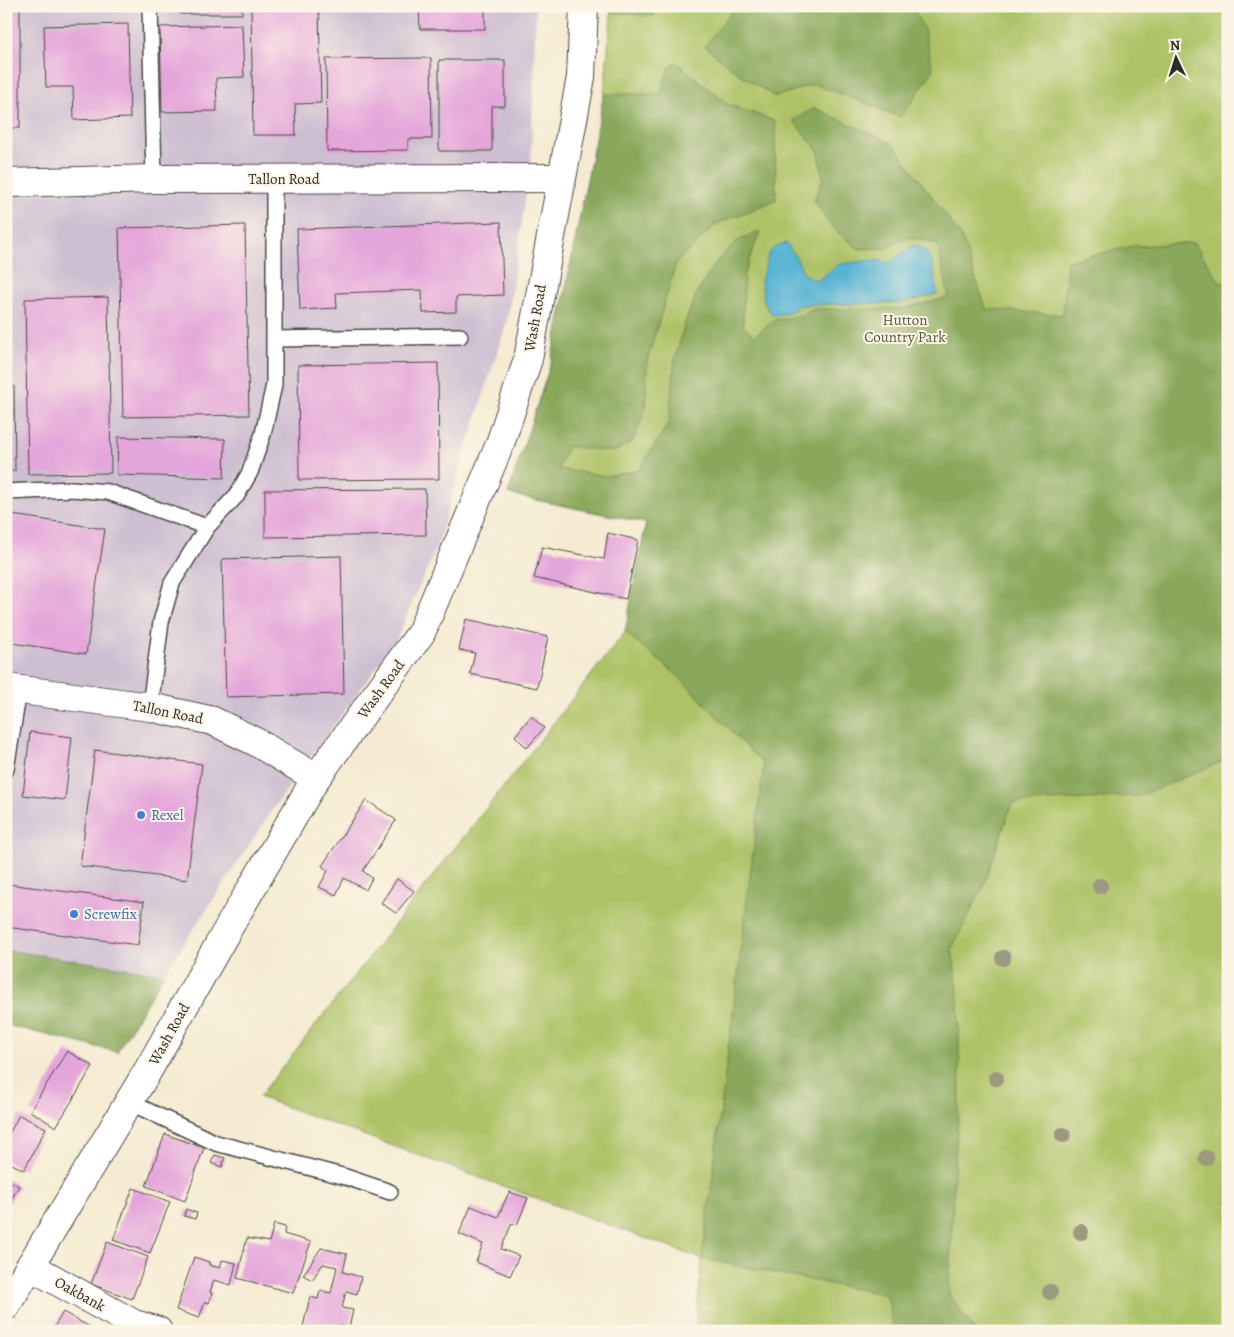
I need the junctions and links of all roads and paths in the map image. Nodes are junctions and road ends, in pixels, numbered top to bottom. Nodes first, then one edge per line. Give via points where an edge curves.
1 (150, 6) edge
2 (584, 6) edge
3 (561, 178) junction
4 (154, 179) junction
5 (274, 180) junction
6 (6, 183) edge
7 (460, 336) dead end
8 (274, 339) junction
9 (6, 492) edge
10 (207, 527) junction
11 (13, 689) edge
12 (150, 707) junction
13 (6, 769) edge
14 (316, 778) junction
15 (129, 1102) junction
16 (390, 1192) dead end
17 (30, 1266) junction
18 (7, 1301) edge
19 (146, 1329) edge

1 - 4 lane
2 - 3 street, Wash Road via 581,77
3 - 5 street, Tallon Road
3 - 14 street, Wash Road via 528,359 500,444 421,633
4 - 5 street, Tallon Road
4 - 6 street, Tallon Road
5 - 8 lane
7 - 8 lane
8 - 10 lane via 274,385 250,472 237,495
9 - 10 lane via 72,489 108,492
10 - 12 lane via 172,583 161,622
11 - 12 street, Tallon Road
11 - 13 lane
12 - 14 street, Tallon Road via 213,720
14 - 15 street, Wash Road
15 - 16 lane via 216,1143 346,1177
15 - 17 street, Wash Road
17 - 18 street, Wash Road
17 - 19 street, Oakbank

